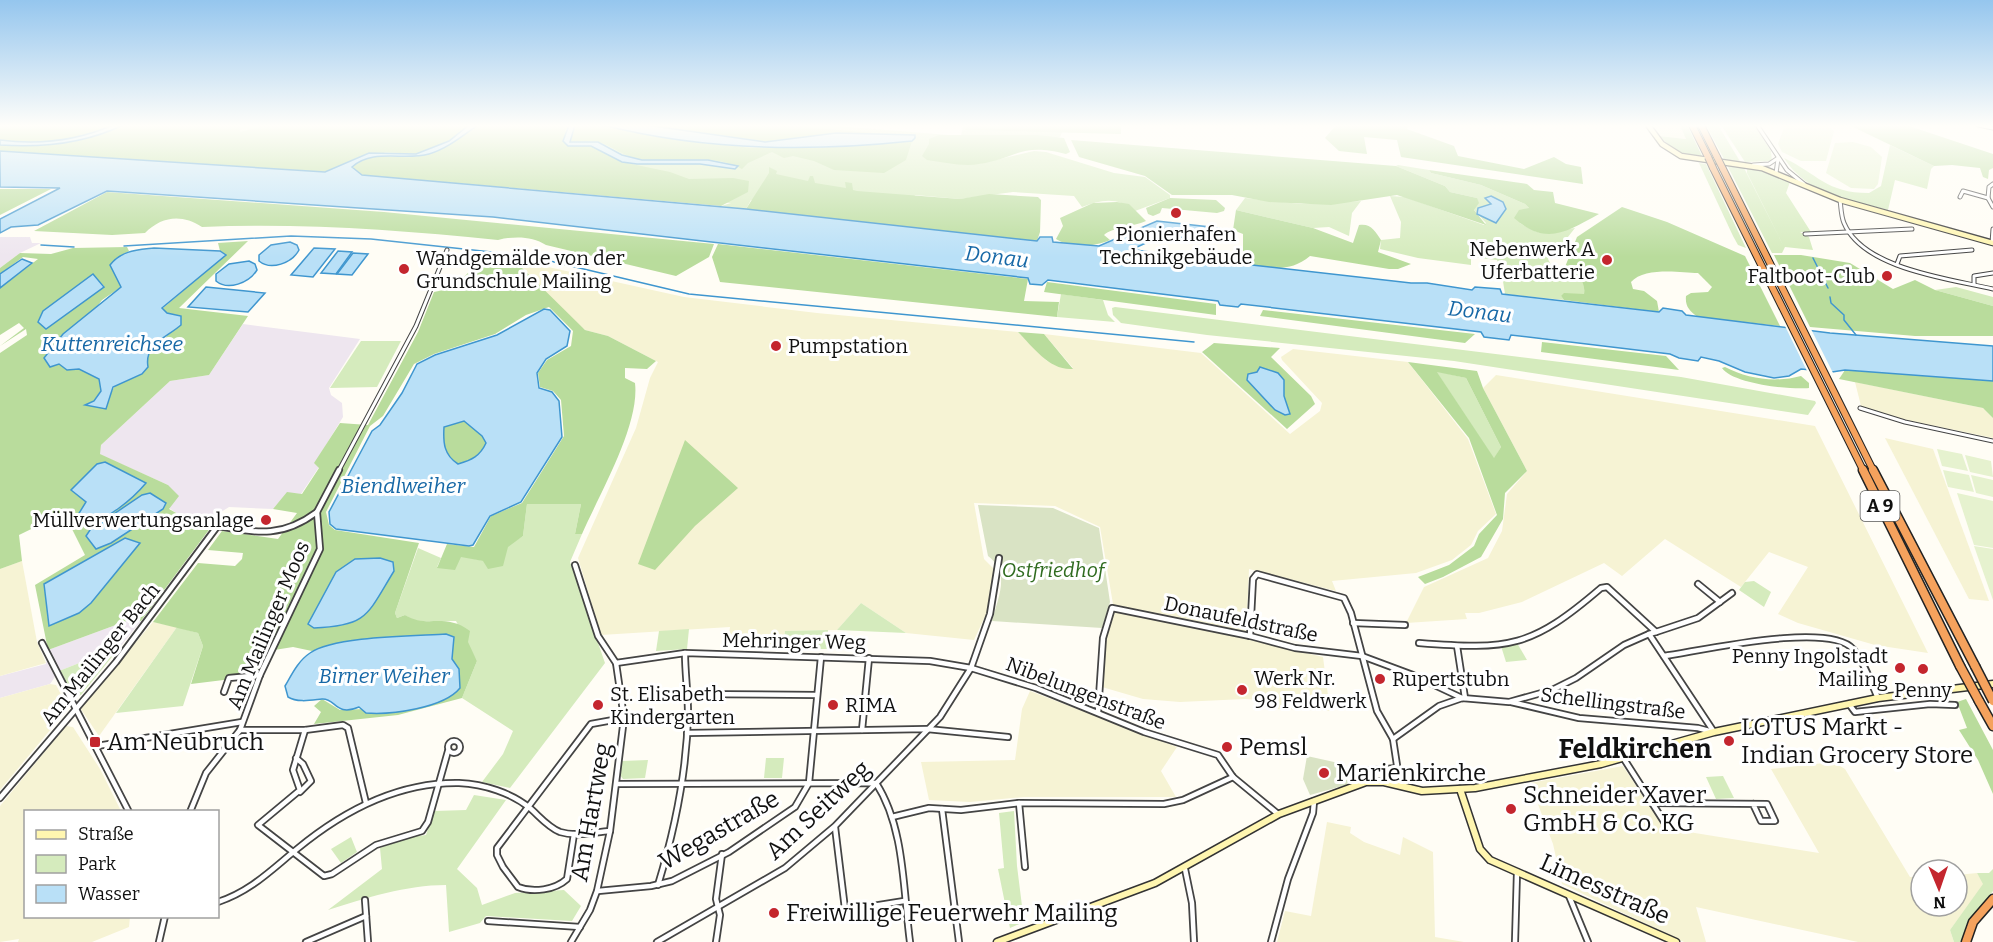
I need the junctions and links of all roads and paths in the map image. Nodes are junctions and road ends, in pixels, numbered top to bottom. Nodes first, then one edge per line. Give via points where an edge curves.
1 (1713, 169) edge
2 (1723, 169) edge
3 (1763, 169) edge
4 (1777, 169) edge
5 (1787, 169) edge
6 (1776, 173) junction
7 (1993, 184) edge
8 (1815, 191) junction
9 (1960, 197) dead end
10 (1988, 198) junction
11 (1840, 200) junction
12 (1993, 207) edge
13 (1912, 229) dead end
14 (1993, 229) edge
15 (1848, 233) junction
16 (1805, 234) dead end
17 (1993, 243) edge
18 (447, 250) dead end
19 (1972, 250) dead end
20 (1896, 264) junction
21 (1993, 273) edge
22 (1974, 284) junction
23 (1993, 289) edge
24 (1860, 408) dead end
25 (1993, 441) edge
26 (317, 512) junction
27 (999, 558) dead end
28 (575, 565) dead end
29 (1698, 584) dead end
30 (1732, 593) dead end
31 (1720, 602) junction
32 (1353, 623) junction
33 (1405, 625) dead end
34 (1656, 632) junction
35 (1650, 634) junction
36 (1250, 636) junction
37 (42, 643) dead end
38 (1419, 643) dead end
39 (1457, 646) junction
40 (684, 653) junction
41 (1362, 656) junction
42 (1664, 656) junction
43 (821, 657) junction
44 (869, 658) junction
45 (616, 663) junction
46 (971, 668) junction
47 (260, 675) junction
48 (1993, 684) edge
49 (224, 692) dead end
50 (688, 694) junction
51 (817, 695) junction
52 (1464, 698) junction
53 (1528, 698) junction
54 (1878, 698) junction
55 (1993, 701) edge
56 (1509, 702) junction
57 (1849, 704) junction
58 (1955, 705) dead end
59 (1530, 708) junction
60 (75, 710) junction
61 (1098, 712) junction
62 (624, 718) junction
63 (242, 722) junction
64 (1993, 726) edge
65 (927, 729) junction
66 (240, 730) junction
67 (305, 730) junction
68 (862, 730) junction
69 (813, 731) junction
70 (1714, 732) junction
71 (687, 733) junction
72 (1008, 737) dead end
73 (1393, 739) junction
74 (97, 746) junction
75 (448, 751) dead end
76 (296, 758) junction
77 (1624, 759) junction
78 (1397, 768) junction
79 (1233, 777) junction
80 (1366, 782) junction
81 (680, 783) junction
82 (809, 783) junction
83 (876, 783) junction
84 (438, 784) junction
85 (617, 784) junction
86 (1400, 785) junction
87 (1460, 789) junction
88 (297, 794) junction
89 (0, 798) edge
90 (1314, 801) junction
91 (1019, 802) junction
92 (366, 803) junction
93 (1652, 803) junction
94 (1753, 804) junction
95 (529, 807) junction
96 (942, 809) junction
97 (128, 810) edge
98 (191, 810) edge
99 (1279, 814) junction
100 (892, 818) junction
101 (835, 826) junction
102 (1668, 828) dead end
103 (610, 831) junction
104 (574, 834) junction
105 (292, 853) junction
106 (722, 854) junction
107 (1025, 867) dead end
108 (1185, 869) junction
109 (1517, 872) junction
110 (658, 885) junction
111 (597, 891) junction
112 (1569, 895) junction
113 (1993, 899) edge
114 (365, 900) dead end
115 (904, 901) junction
116 (219, 902) edge
117 (717, 908) junction
118 (845, 909) junction
119 (366, 916) junction
120 (810, 916) dead end
121 (165, 918) edge
122 (488, 921) dead end
123 (581, 928) junction
124 (159, 942) edge
125 (306, 942) edge
126 (368, 942) edge
127 (571, 942) edge
128 (657, 942) edge
129 (716, 942) edge
130 (910, 942) edge
131 (959, 942) edge
132 (997, 942) edge
133 (1194, 942) edge
134 (1271, 942) edge
135 (1515, 942) edge
136 (1588, 942) edge
137 (1676, 942) edge
138 (1966, 942) edge

1 - 64 highway, A 9, bridge
2 - 55 highway, A 9, bridge via 1899,523
3 - 6 street
4 - 6 street
5 - 8 street
6 - 8 street
7 - 10 street
8 - 11 street
9 - 10 street via 1963,191
10 - 12 street
11 - 15 street
11 - 17 street
13 - 15 street
14 - 17 street
15 - 16 street
15 - 20 street via 1871,254
18 - 26 street via 416,326
19 - 20 street via 1900,256
20 - 22 street
21 - 22 street via 1974,276
22 - 23 street
24 - 25 street
26 - 47 street, Am Mailinger Moos via 321,538 317,557
26 - 60 street, Am Mailinger Bach via 295,528 269,534 219,525 154,614
27 - 46 street via 998,584 988,627
28 - 45 street, Am Hartweg via 598,636
29 - 31 street
30 - 31 street
31 - 34 street via 1698,618
32 - 33 street
32 - 36 street via 1344,598 1257,574 1253,579
32 - 41 street
34 - 35 street
34 - 39 street via 1609,588 1601,588 1536,635 1493,645
35 - 42 street
35 - 53 street via 1624,645 1576,678
36 - 41 street, Donaufeldstraße via 1295,648
36 - 61 street, Donaufeldstraße via 1110,609 1103,638
37 - 60 street
38 - 39 street
39 - 52 street
40 - 43 street, Mehringer Weg
40 - 45 street, Mehringer Weg
40 - 50 street
41 - 52 street, Donaufeldstraße
41 - 73 street via 1377,711
42 - 54 street via 1820,636 1854,649
42 - 70 street
43 - 44 street, Mehringer Weg
43 - 51 street
44 - 46 street, Mehringer Weg via 930,660
44 - 68 street
45 - 62 street, Am Hartweg
46 - 61 street, Nibelungenstraße
46 - 65 street, Am Seitweg via 952,701
47 - 49 street via 229,678
47 - 63 street, Am Mailinger Moos
48 - 54 street
50 - 51 street
50 - 71 street
51 - 69 street
52 - 56 street
52 - 73 street via 1430,711
53 - 56 street
53 - 59 street
54 - 57 street
56 - 59 street, Schellingstraße
57 - 58 street via 1855,712
57 - 70 street
59 - 70 street, Schellingstraße
60 - 74 street
60 - 89 street, Am Mailinger Bach
61 - 79 street, Nibelungenstraße via 1144,732 1218,755
62 - 85 street, Am Hartweg
62 - 95 street via 591,724
63 - 66 street, Am Mailinger Moos
63 - 74 street
65 - 68 street
65 - 72 street
65 - 83 street, Am Seitweg
66 - 67 street
66 - 98 street, Am Mailinger Moos via 206,773
67 - 76 street
67 - 92 street via 343,725 348,728
68 - 69 street
69 - 71 street
69 - 82 street
70 - 77 street
71 - 81 street
73 - 78 street
74 - 97 street
75 - 84 street
76 - 88 street via 293,770 301,785
76 - 88 street via 311,781
77 - 87 street
77 - 93 street
78 - 80 street via 1362,771
78 - 86 street
79 - 91 street via 1183,800 1164,804
79 - 99 street, Nibelungenstraße
80 - 86 street
80 - 90 street
81 - 82 street
81 - 85 street
81 - 110 street via 670,845
82 - 83 street
82 - 106 street, Wegastraße via 805,795 783,817
83 - 100 street
83 - 101 street, Am Seitweg
84 - 92 street via 401,790
84 - 95 street via 480,785
84 - 105 street via 422,831 376,845 332,874 320,874
85 - 103 street, Am Hartweg
86 - 87 street via 1422,791
87 - 109 street, Limesstraße via 1483,853
88 - 105 street via 258,825
90 - 99 street
90 - 134 street
91 - 96 street
91 - 107 street
92 - 105 street
93 - 94 street
93 - 102 street
94 - 94 street via 1767,804 1775,821 1761,821
95 - 104 street via 553,828
95 - 104 street via 497,848 496,855 518,887 557,888 564,884
96 - 100 street via 929,808
96 - 131 street
99 - 108 street
100 - 115 street
101 - 117 street, Am Seitweg via 785,868
101 - 118 street
103 - 104 street
103 - 111 street, Am Hartweg
105 - 116 street via 250,891
106 - 110 street, Wegastraße
106 - 117 street
108 - 132 street
108 - 133 street
109 - 112 street, Limesstraße
109 - 135 street
110 - 111 street, Wegastraße
111 - 123 street, Am Hartweg
112 - 136 street
112 - 137 street, Limesstraße
113 - 138 highway via 1970,926
114 - 119 street
115 - 118 street
115 - 130 street
117 - 128 street, Am Seitweg
117 - 129 street via 720,915
118 - 120 street
119 - 125 street
119 - 126 street
121 - 124 street
122 - 123 street
123 - 127 street, Am Hartweg

